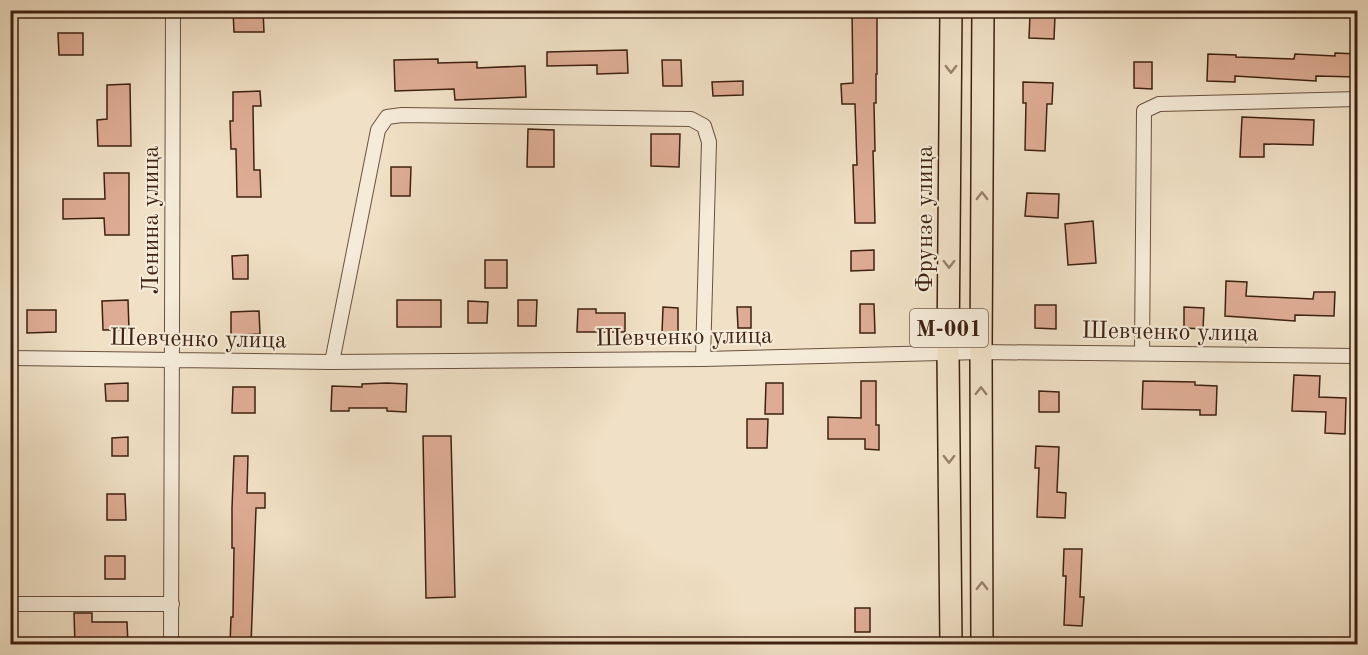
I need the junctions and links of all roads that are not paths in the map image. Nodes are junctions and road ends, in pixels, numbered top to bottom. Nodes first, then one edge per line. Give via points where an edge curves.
1 (173, 10) edge
2 (951, 10) edge
3 (983, 10) edge
4 (1358, 99) edge
5 (948, 352) junction
6 (981, 352) junction
7 (1142, 353) junction
8 (1358, 356) edge
9 (10, 358) edge
10 (702, 359) junction
11 (173, 360) junction
12 (333, 362) junction
13 (10, 604) edge
14 (172, 604) junction
15 (171, 645) edge
16 (951, 645) edge
17 (982, 645) edge

1 - 11 street, Ленина улица
2 -> 5 main road, Фрунзе улица / M-001
6 -> 3 main road, M-001
4 - 7 street via 1159,104 1144,111
5 - 6 street, Шевченко улица
5 - 10 street, Шевченко улица
5 -> 16 main road, Фрунзе улица / M-001
6 - 7 street, Шевченко улица
17 -> 6 main road, M-001
7 - 8 street, Шевченко улица
9 - 11 street, Шевченко улица
10 - 12 street, Шевченко улица
10 - 12 street via 709,142 704,126 691,119 402,115 387,117 378,130
11 - 12 street, Шевченко улица
11 - 14 street, Ленина улица
13 - 14 street
14 - 15 street, Ленина улица

